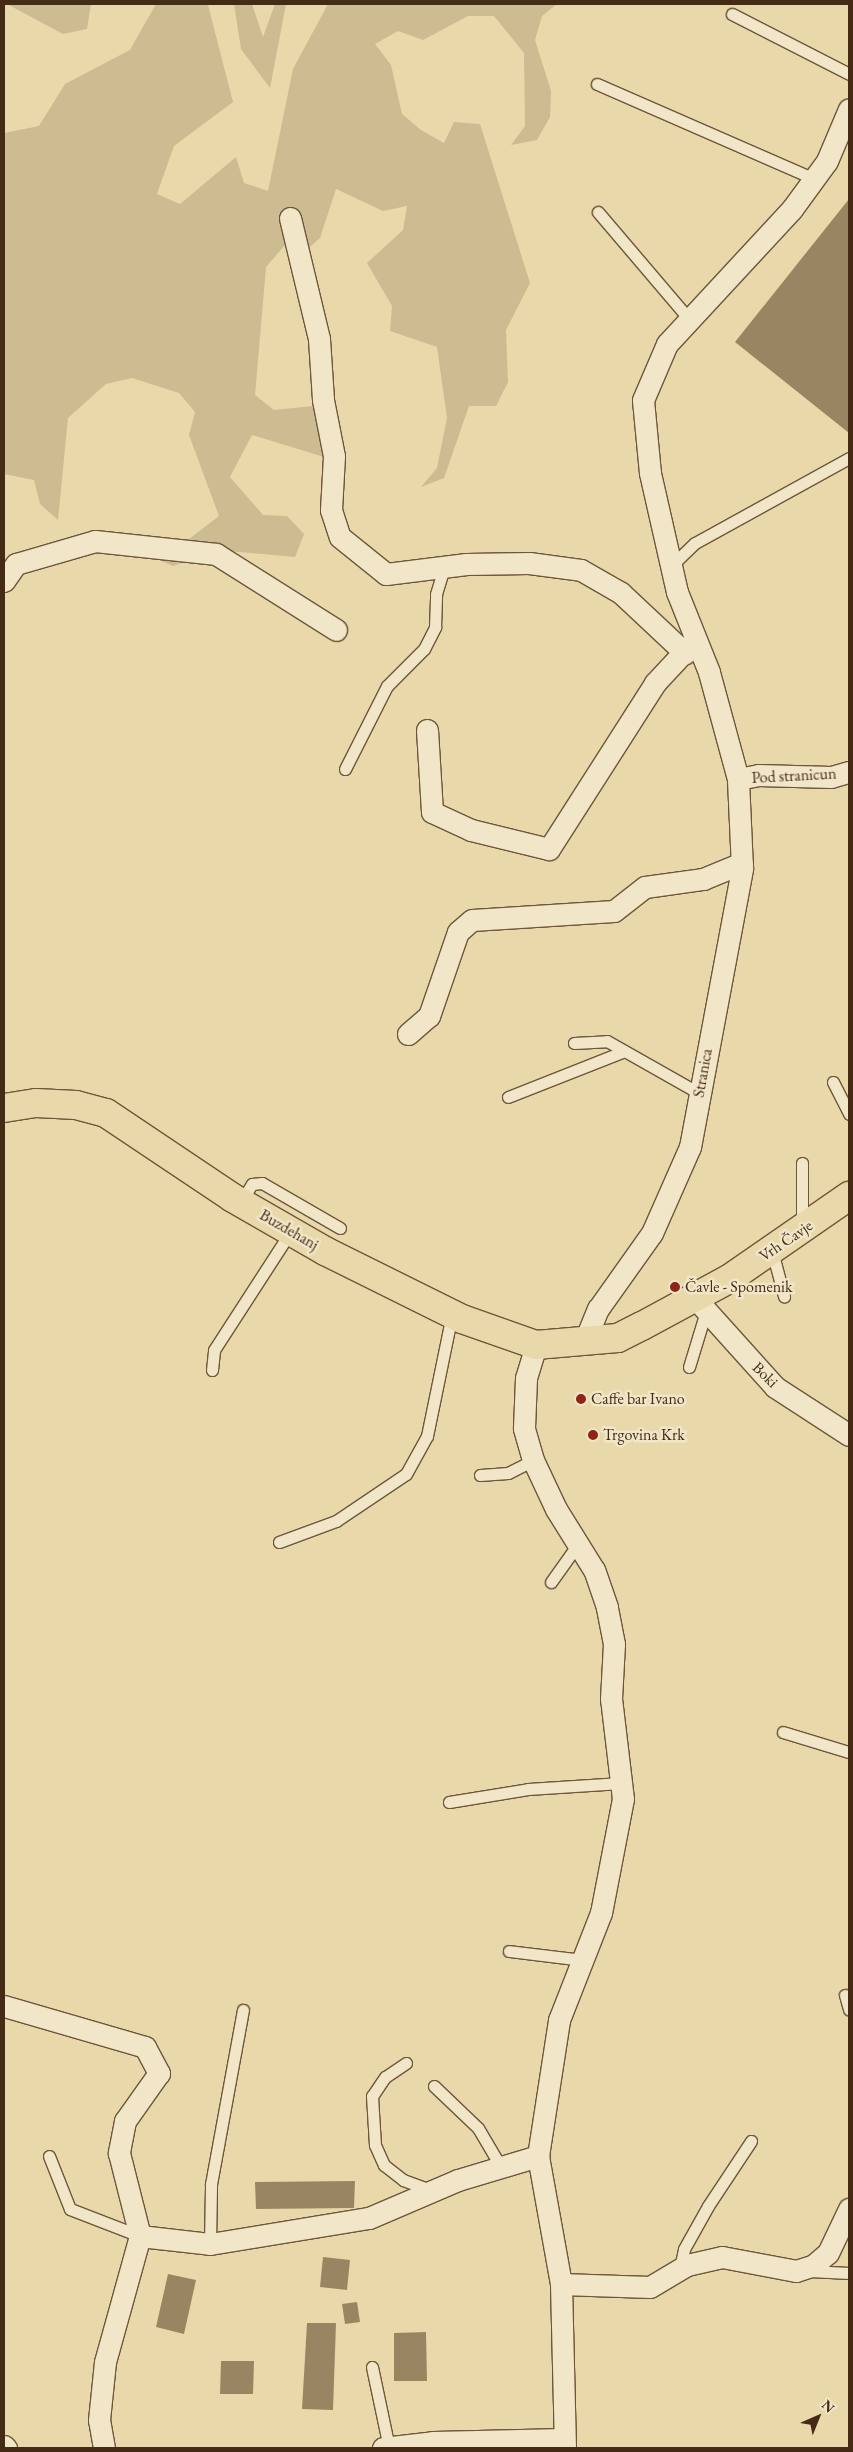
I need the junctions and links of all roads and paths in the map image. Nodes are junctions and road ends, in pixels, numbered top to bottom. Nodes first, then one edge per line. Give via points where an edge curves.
1 (732, 14) dead end
2 (849, 74) edge
3 (597, 84) dead end
4 (849, 109) edge
5 (844, 130) edge
6 (814, 179) junction
7 (598, 212) dead end
8 (290, 218) dead end
9 (690, 320) junction
10 (849, 458) edge
11 (671, 566) junction
12 (444, 568) junction
13 (4, 581) edge
14 (336, 630) dead end
15 (690, 646) junction
16 (427, 730) dead end
17 (345, 769) dead end
18 (849, 772) edge
19 (738, 779) junction
20 (742, 863) junction
21 (408, 1034) dead end
22 (574, 1043) dead end
23 (622, 1052) junction
24 (833, 1082) dead end
25 (699, 1093) junction
26 (508, 1097) dead end
27 (4, 1108) edge
28 (849, 1114) edge
29 (802, 1163) dead end
30 (849, 1196) edge
31 (240, 1202) junction
32 (340, 1228) dead end
33 (291, 1231) junction
34 (802, 1231) junction
35 (772, 1251) junction
36 (784, 1296) dead end
37 (701, 1304) junction
38 (452, 1314) junction
39 (584, 1343) junction
40 (536, 1345) junction
41 (689, 1367) dead end
42 (212, 1370) dead end
43 (849, 1435) edge
44 (533, 1460) junction
45 (480, 1475) dead end
46 (279, 1542) dead end
47 (578, 1544) junction
48 (551, 1582) dead end
49 (783, 1732) dead end
50 (849, 1752) edge
51 (622, 1783) junction
52 (449, 1802) dead end
53 (509, 1951) dead end
54 (582, 1960) junction
55 (845, 1994) dead end
56 (4, 2006) edge
57 (849, 2009) edge
58 (243, 2010) dead end
59 (406, 2063) dead end
60 (434, 2086) dead end
61 (751, 2141) dead end
62 (49, 2156) dead end
63 (538, 2156) junction
64 (501, 2167) junction
65 (433, 2191) junction
66 (849, 2209) edge
67 (140, 2236) junction
68 (210, 2244) junction
69 (680, 2268) junction
70 (796, 2270) junction
71 (849, 2273) edge
72 (561, 2284) junction
73 (372, 2367) dead end
74 (502, 2444) edge
75 (565, 2444) edge
76 (104, 2448) edge
77 (384, 2448) edge
78 (389, 2448) edge

1 - 2 lane
3 - 6 lane
4 - 5 street, Stranica
5 - 6 street, Stranica
6 - 9 street, Stranica
7 - 9 lane
8 - 12 street via 319,339 323,400 334,456 331,510 340,537 386,574
9 - 11 street, Stranica via 667,344 643,400 650,473
10 - 11 lane via 695,543
11 - 15 street, Stranica
12 - 15 street via 529,563 581,570 621,593
12 - 17 lane via 436,594 435,627 424,649 387,686
13 - 14 street via 16,564 95,541 216,554
15 - 16 street via 655,684 550,849 472,830 432,812
15 - 19 street, Stranica
18 - 19 street, Pod stranicun via 831,777 758,775
19 - 20 street, Stranica
20 - 21 street via 703,879 645,887 614,911 472,920 458,932 429,1016
20 - 25 street, Stranica
22 - 23 lane via 607,1041
23 - 25 lane
23 - 26 lane
24 - 28 lane
25 - 39 street, Stranica via 690,1148 652,1232 598,1309
27 - 31 main road, Buzdehanj via 36,1103 76,1105 106,1113
29 - 34 lane
30 - 34 main road, Vrh Čavje
31 - 32 lane via 252,1184 262,1183
31 - 33 main road, Buzdehanj
33 - 38 main road, Buzdehanj
33 - 42 lane via 223,1332 214,1350
34 - 35 main road, Vrh Čavje
35 - 36 lane
35 - 37 main road, Vrh Čavje
37 - 39 main road, Vrh Čavje via 618,1338
37 - 41 lane
37 - 43 street, Boki via 775,1387
38 - 40 main road, Buzdehanj
38 - 46 lane via 427,1436 406,1474 336,1522
39 - 40 main road, Buzdehanj
40 - 44 street via 525,1403 524,1428
44 - 45 lane via 508,1473
44 - 47 street
47 - 48 lane
47 - 51 street via 594,1570 614,1644 610,1699
49 - 50 lane
51 - 52 lane via 528,1789
51 - 54 street via 623,1799 600,1913
53 - 54 lane
54 - 63 street via 559,2020
55 - 57 lane
56 - 67 street via 145,2048 159,2074 124,2121 119,2153
58 - 68 lane via 211,2184
59 - 65 lane via 385,2077 372,2096 375,2145 384,2165 403,2180
60 - 64 lane via 478,2128
61 - 69 lane via 708,2206 684,2249
62 - 67 lane via 70,2209
63 - 64 street
63 - 72 street
64 - 65 street
65 - 68 street via 369,2218
66 - 70 street via 828,2253 814,2265
67 - 68 street
67 - 76 street via 105,2362 99,2420
69 - 70 street via 722,2257
69 - 72 street via 650,2287
70 - 71 lane
72 - 75 street
73 - 78 lane
74 - 75 street
74 - 78 street
77 - 78 street

